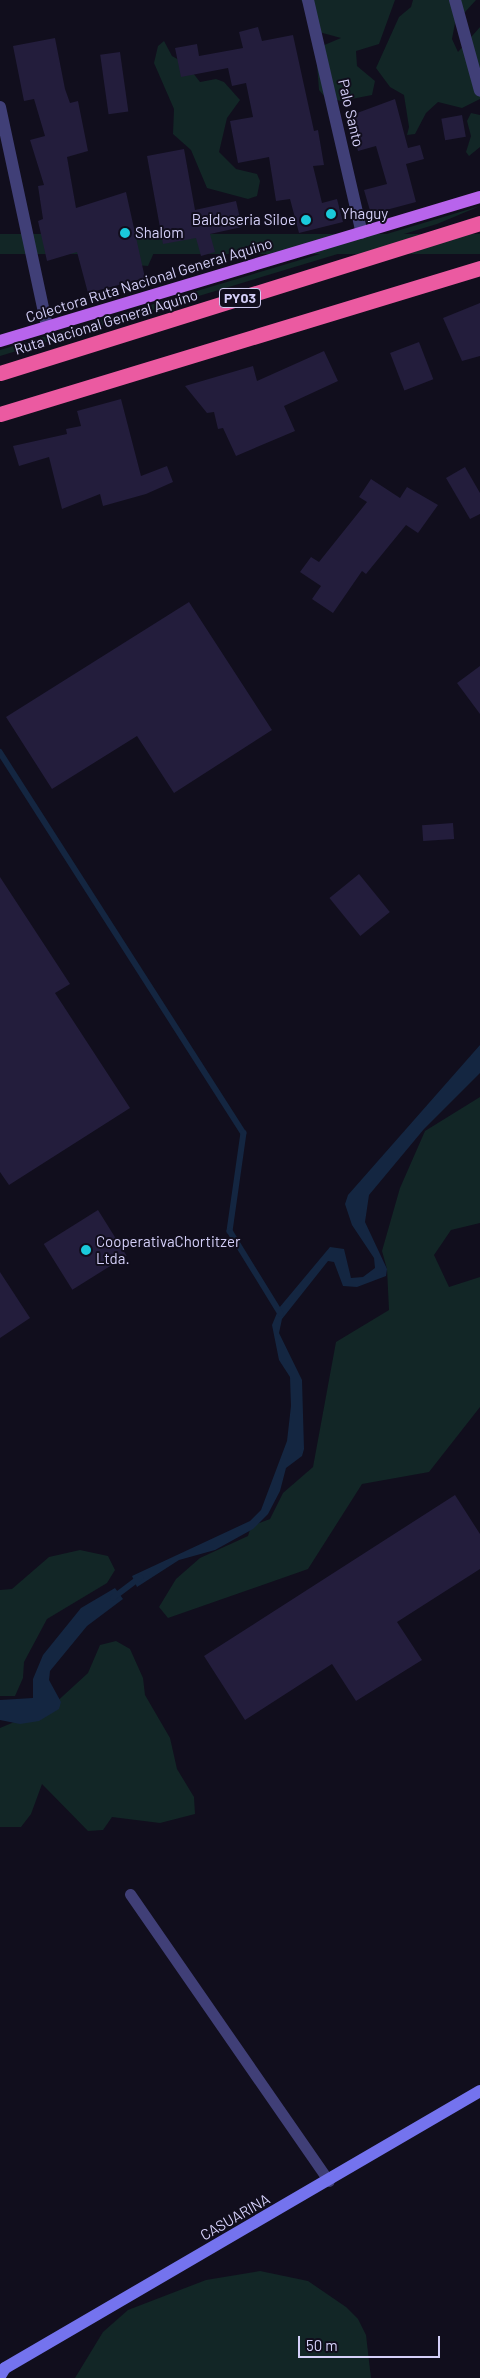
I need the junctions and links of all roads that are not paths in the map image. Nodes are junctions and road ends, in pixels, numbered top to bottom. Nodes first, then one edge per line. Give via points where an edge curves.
1 (308, 0) edge
2 (455, 0) edge
3 (480, 91) edge
4 (0, 107) edge
5 (480, 197) edge
6 (480, 223) edge
7 (362, 233) junction
8 (480, 268) edge
9 (46, 327) junction
10 (0, 342) edge
11 (0, 373) edge
12 (0, 414) edge
13 (130, 1894) dead end
14 (480, 2091) edge
15 (328, 2181) junction
16 (2, 2371) edge

1 - 7 street, Palo Santo
2 - 3 street
4 - 9 street
5 - 7 main road, Colectora Ruta Nacional General Aquino / PY03
6 - 11 highway, Ruta Nacional General Aquino / PY03
7 - 9 main road, Colectora Ruta Nacional General Aquino / PY03
8 - 12 highway
9 - 10 main road, Colectora Ruta Nacional General Aquino / PY03
13 - 15 lane
14 - 15 street, CASUARINA
15 - 16 street, CASUARINA

